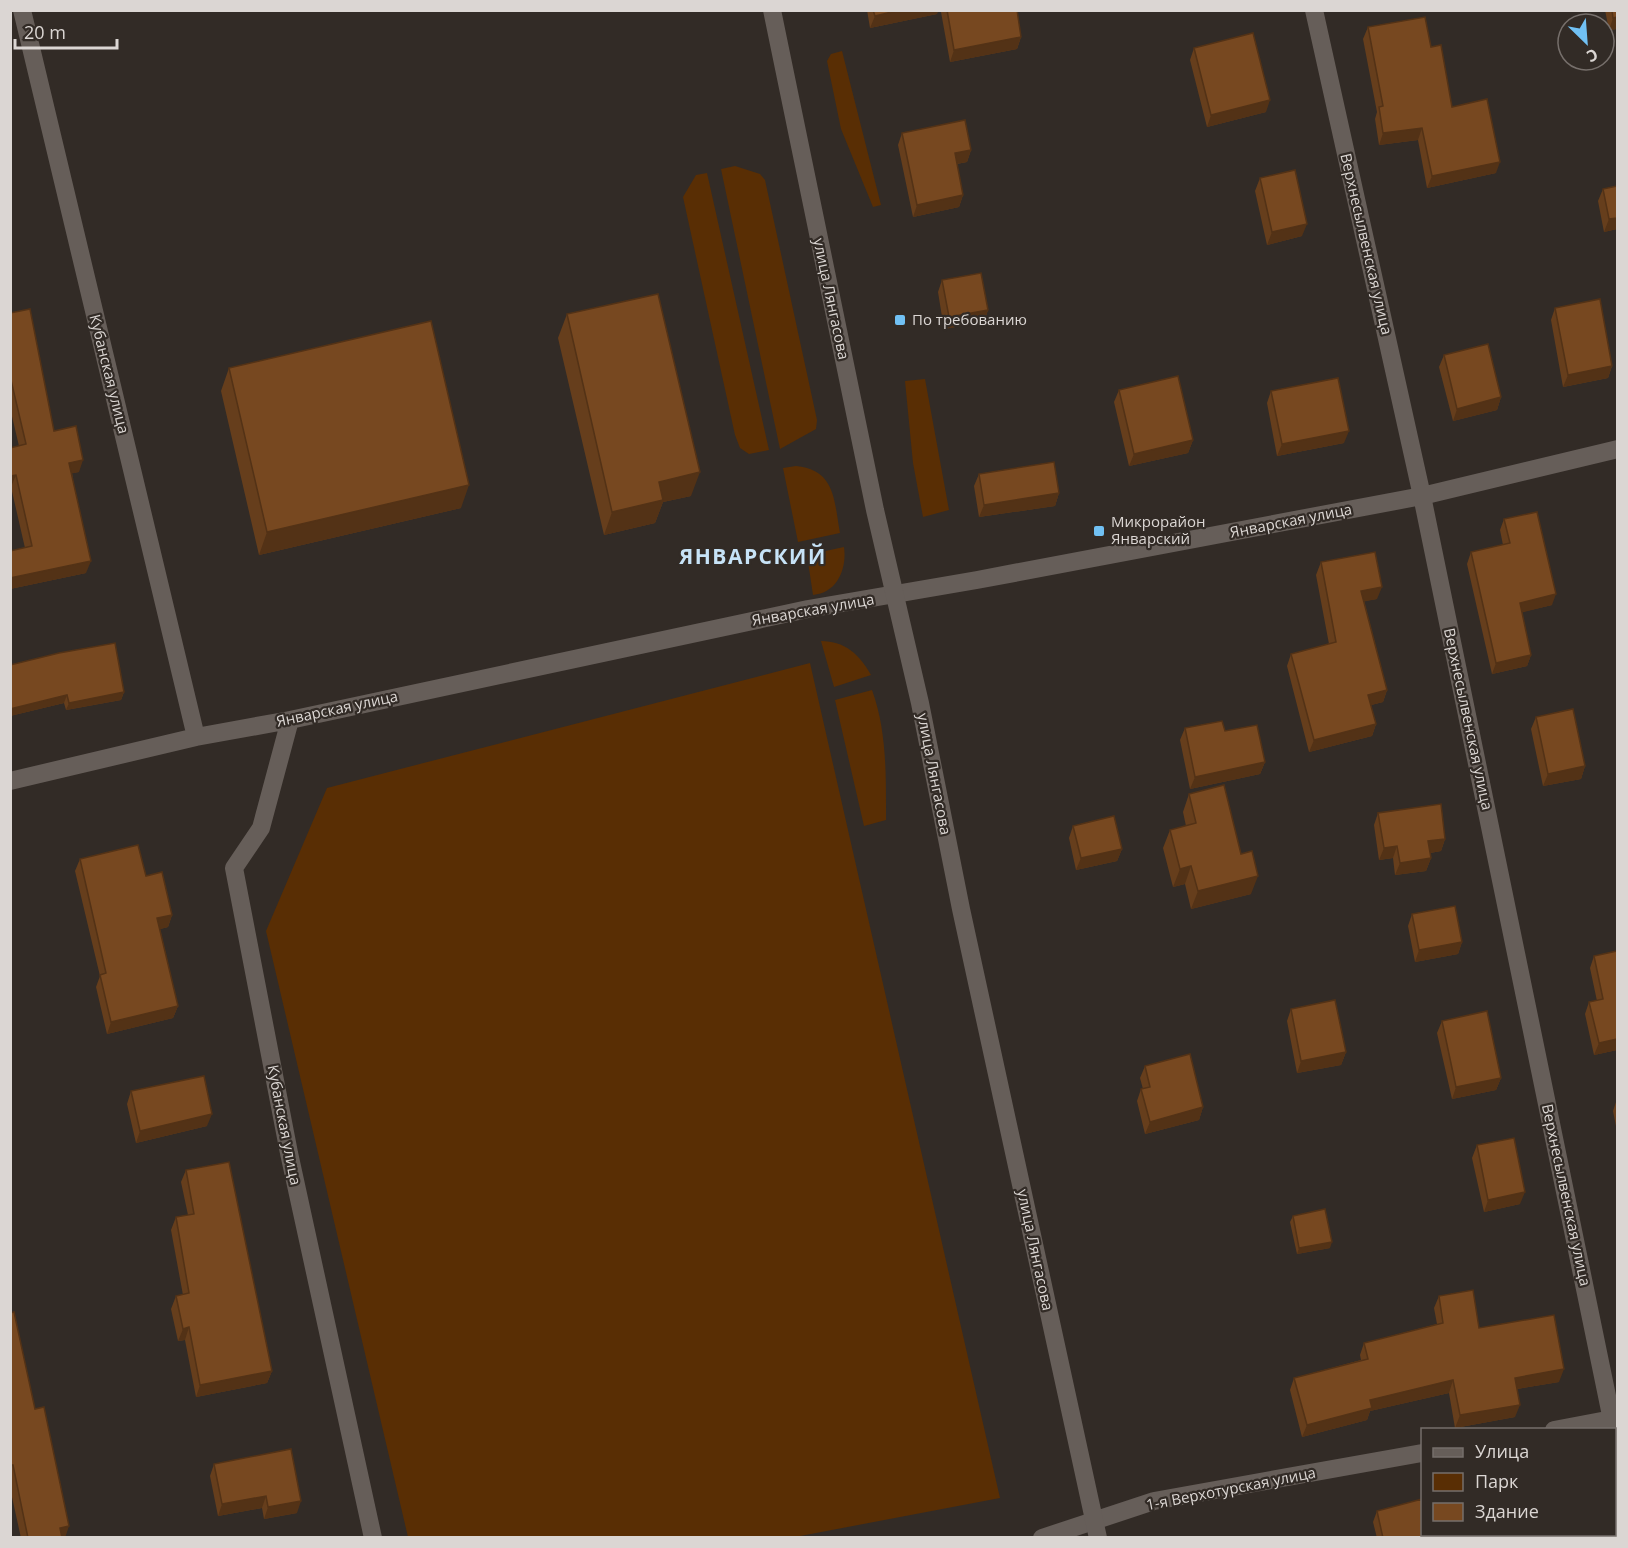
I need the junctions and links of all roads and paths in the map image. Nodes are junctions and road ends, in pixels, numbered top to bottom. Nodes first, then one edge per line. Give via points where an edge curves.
1 (22, 10) edge
2 (772, 10) edge
3 (1314, 10) edge
4 (1617, 449) edge
5 (1422, 496) junction
6 (896, 595) junction
7 (290, 720) junction
8 (196, 737) junction
9 (10, 781) edge
10 (1614, 1426) edge
11 (1584, 1428) edge
12 (1421, 1453) edge
13 (1096, 1529) edge
14 (373, 1538) edge
15 (1042, 1538) edge

1 - 8 street, Кубанская улица
2 - 6 street, улица Лянгасова
3 - 5 street, Верхнесылвенская улица
4 - 5 street, Январская улица
5 - 6 street, Январская улица
5 - 10 street, Верхнесылвенская улица
6 - 7 street, Январская улица via 784,614
6 - 13 street, улица Лянгасова
7 - 8 street, Январская улица
7 - 14 street, Кубанская улица via 261,828 234,868 289,1153
8 - 9 street, Январская улица
10 - 11 street
12 - 13 street, 1-я Верхотурская улица via 1154,1502
13 - 15 street, 1-я Верхотурская улица

